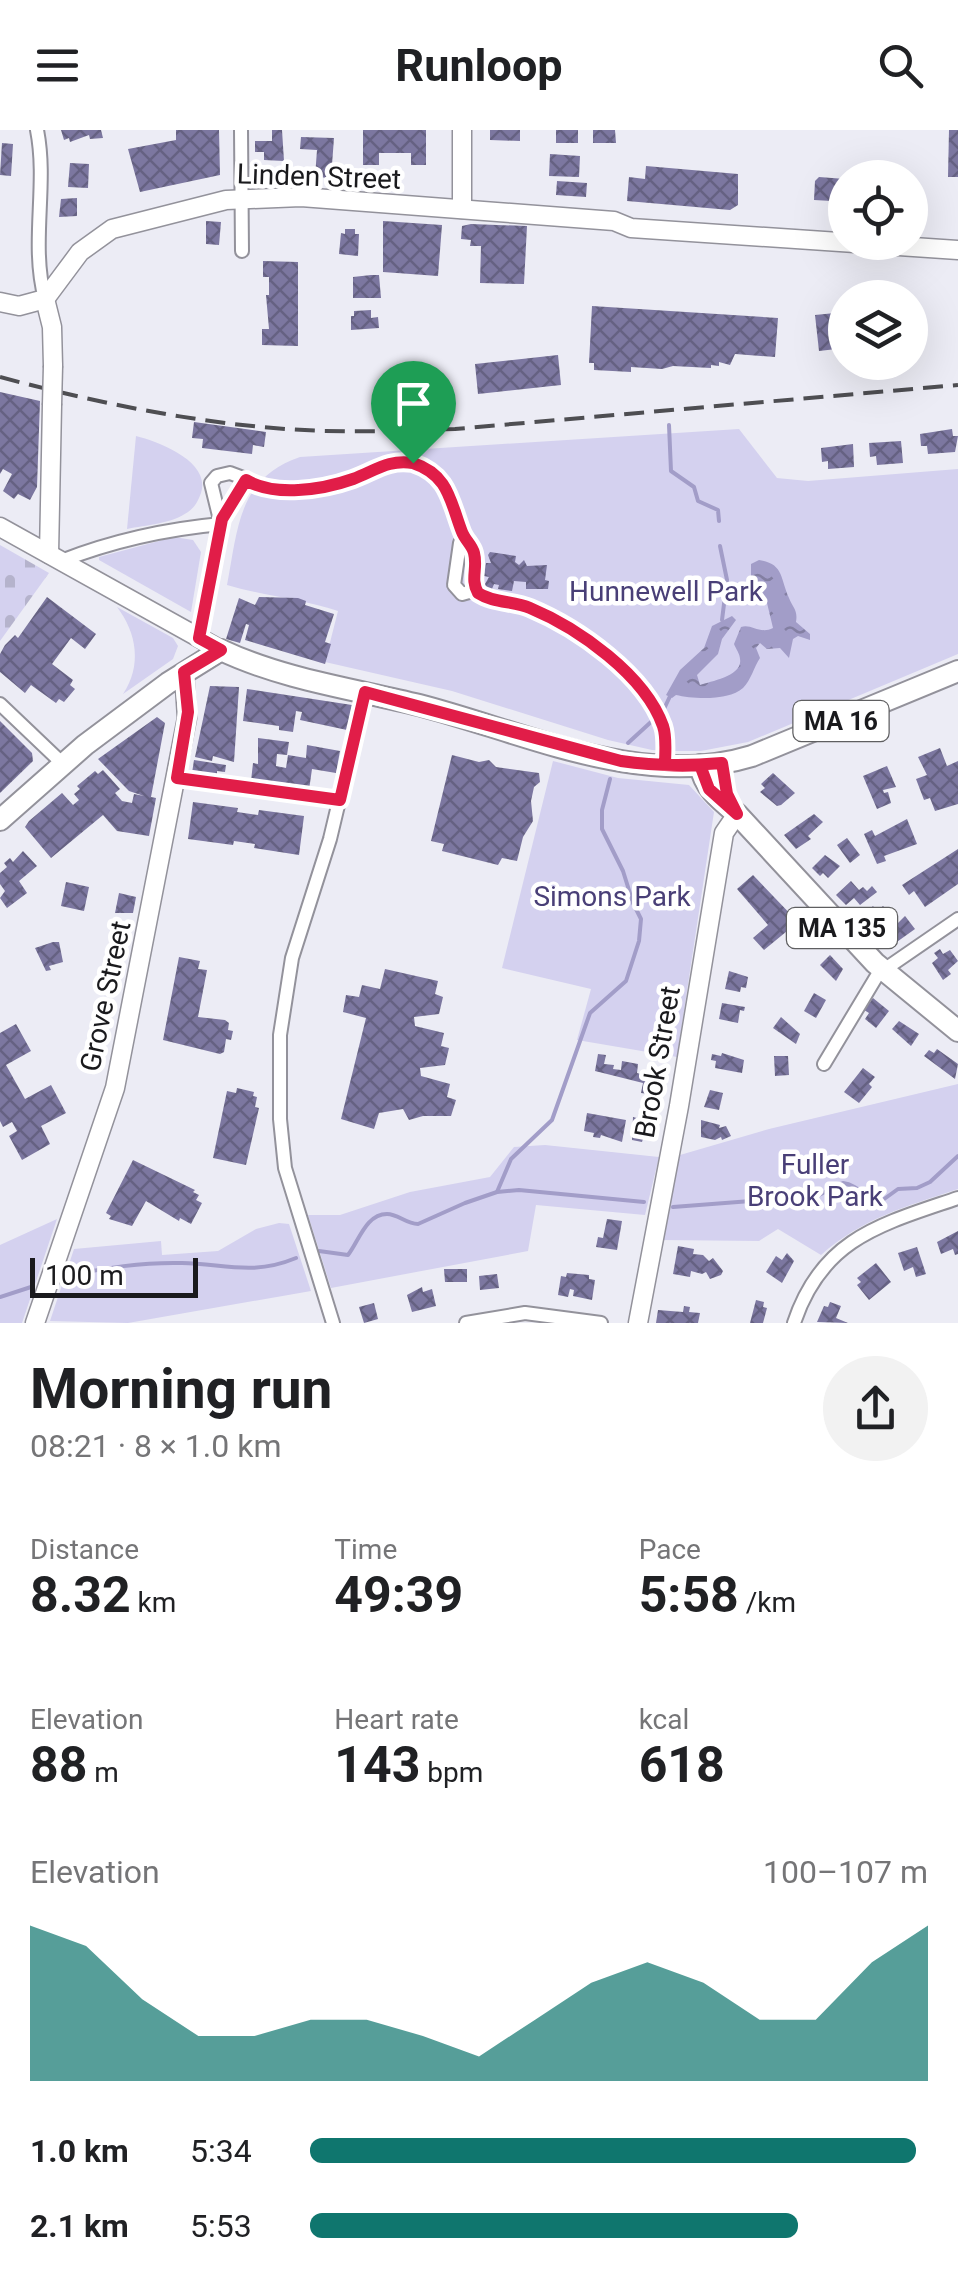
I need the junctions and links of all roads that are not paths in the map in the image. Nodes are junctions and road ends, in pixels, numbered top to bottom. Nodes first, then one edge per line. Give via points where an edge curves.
1 (37, 130) edge
2 (241, 130) edge
3 (462, 130) edge
4 (241, 198) junction
5 (462, 209) junction
6 (614, 221) junction
7 (828, 231) edge
8 (928, 239) edge
9 (958, 242) edge
10 (958, 250) edge
11 (242, 251) dead end
12 (45, 299) junction
13 (0, 302) edge
14 (246, 480) junction
15 (221, 524) junction
16 (0, 528) edge
17 (55, 558) junction
18 (199, 638) junction
19 (221, 650) junction
20 (958, 670) edge
21 (184, 672) junction
22 (365, 692) junction
23 (0, 704) edge
24 (62, 763) junction
25 (711, 764) junction
26 (665, 765) junction
27 (177, 778) junction
28 (340, 800) junction
29 (737, 814) junction
30 (0, 820) edge
31 (958, 919) edge
32 (882, 970) junction
33 (958, 1031) edge
34 (824, 1064) dead end
35 (958, 1198) edge
36 (35, 1323) edge
37 (333, 1323) edge
38 (466, 1323) edge
39 (601, 1323) edge
40 (638, 1323) edge
41 (794, 1323) edge

1 - 12 street via 38,269
2 - 4 street
3 - 5 street
4 - 5 street, Linden Street
4 - 11 street
4 - 12 street, Linden Street via 108,231 76,255
5 - 6 street, Linden Street
6 - 7 street, Linden Street via 633,216
6 - 10 street, Linden Street via 631,228
8 - 9 street
12 - 13 street
12 - 17 street, bridge via 53,366
14 - 15 street
14 - 15 street via 226,473 212,480
14 - 26 street via 265,489 306,488 351,480 384,464 413,463 430,471 443,482 465,538 454,585 462,594 476,590 529,607 619,666 658,716
15 - 17 street
15 - 18 street
16 - 17 street
17 - 18 street
18 - 19 street
19 - 21 main road
19 - 22 main road, MA 16
20 - 25 main road, MA 16 via 786,744
21 - 24 main road
21 - 27 street, Grove Street via 188,712
22 - 26 main road, MA 16 via 592,754
22 - 28 street
23 - 24 street
24 - 30 main road
25 - 26 main road, MA 16
25 - 29 main road, MA 135
27 - 28 street
27 - 36 street, Grove Street via 115,1088
28 - 37 street via 288,974 279,1043 284,1160
29 - 32 main road, MA 135
29 - 40 street, Brook Street via 724,833
31 - 32 street
32 - 33 main road, MA 135
32 - 34 street
35 - 41 street via 849,1242 817,1275
38 - 39 street via 524,1313

